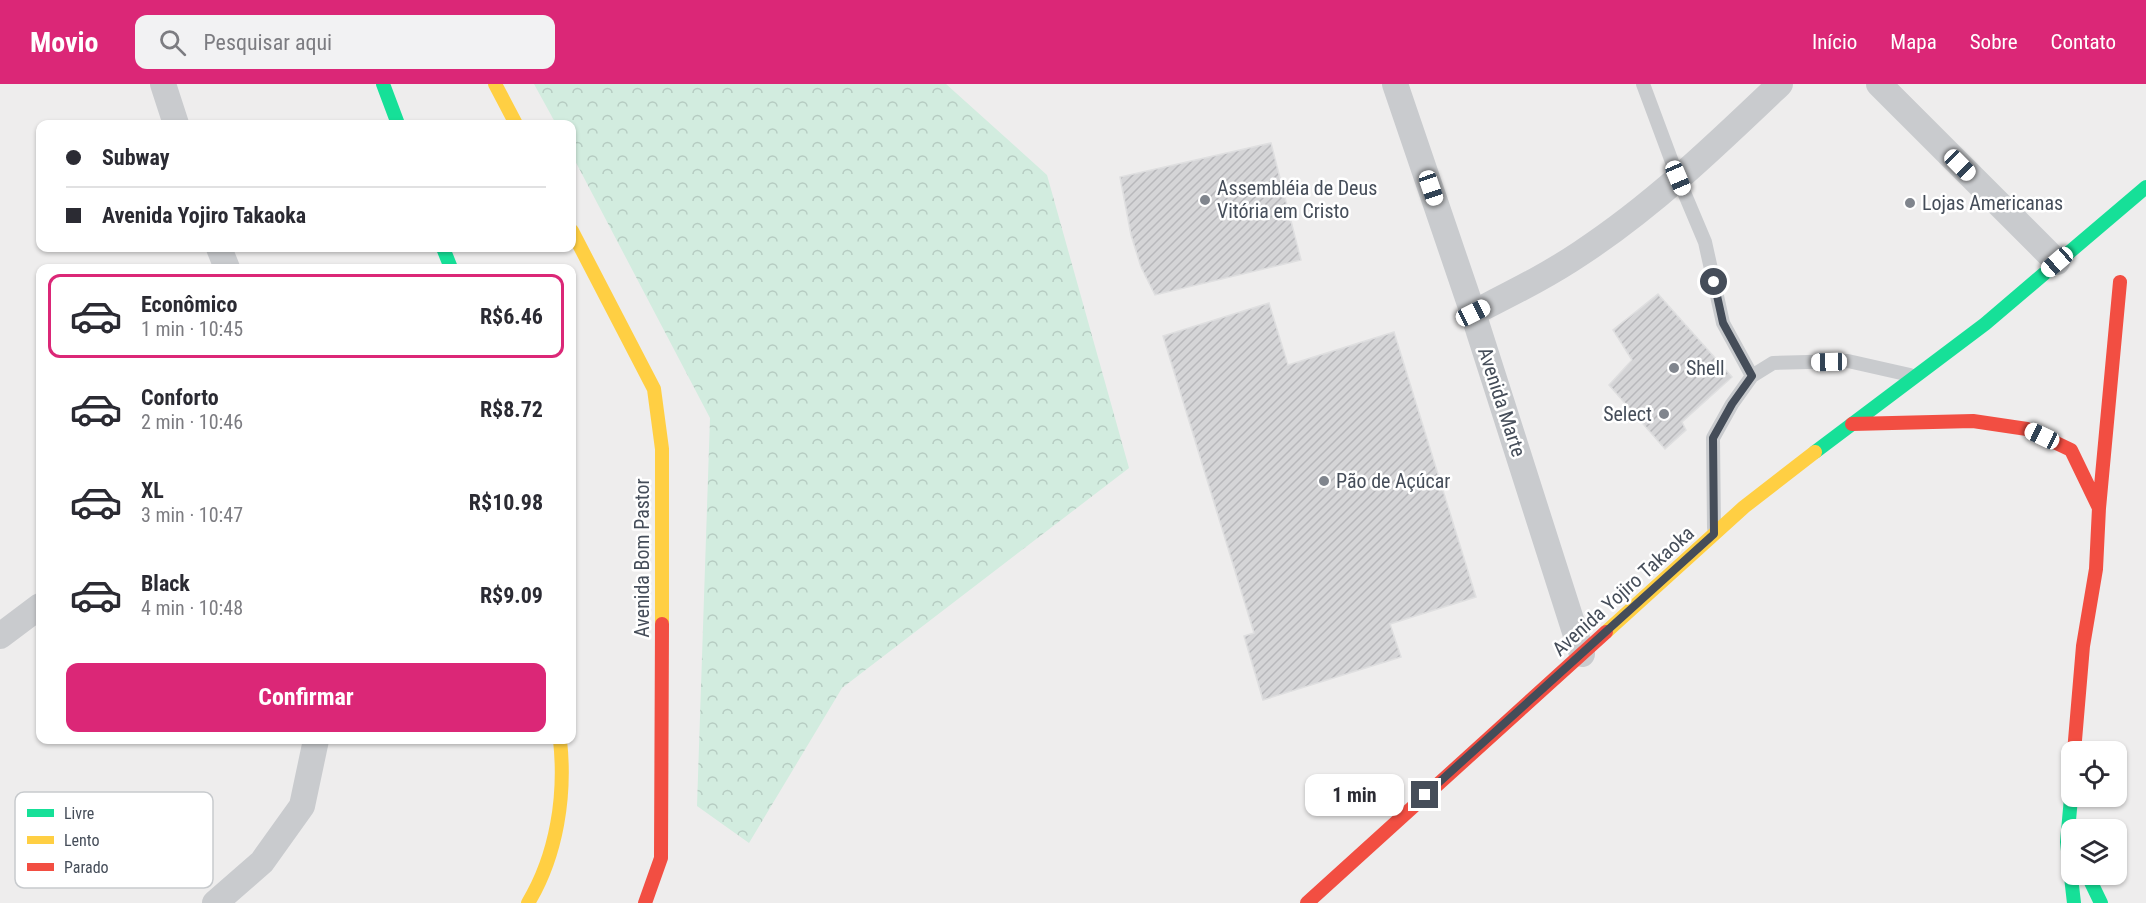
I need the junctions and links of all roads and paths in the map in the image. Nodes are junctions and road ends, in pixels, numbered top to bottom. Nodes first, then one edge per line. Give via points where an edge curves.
1 (163, 84) edge
2 (384, 84) edge
3 (495, 84) edge
4 (1395, 84) edge
5 (1642, 84) edge
6 (1780, 84) edge
7 (1879, 84) edge
8 (175, 120) edge
9 (397, 120) edge
10 (514, 120) edge
11 (1678, 178) junction
12 (2146, 187) edge
13 (576, 239) edge
14 (2057, 262) junction
15 (2120, 282) dead end
16 (1473, 313) junction
17 (1752, 376) junction
18 (1915, 376) junction
19 (1852, 424) junction
20 (2099, 508) junction
21 (1714, 534) junction
22 (36, 609) edge
23 (0, 636) edge
24 (1582, 654) junction
25 (2075, 741) edge
26 (315, 744) edge
27 (561, 744) edge
28 (2072, 885) edge
29 (2092, 885) edge
30 (215, 903) edge
31 (528, 903) edge
32 (645, 903) edge
33 (1307, 903) edge
34 (2074, 903) edge
35 (2101, 903) edge

1 - 8 street
2 - 9 main road
3 - 10 main road
4 - 16 street, Avenida Marte
5 - 11 lane
6 - 11 street
7 - 14 street
11 - 16 street via 1582,252
11 - 17 lane via 1705,242 1723,323
12 - 14 main road, Avenida Yojiro Takaoka
13 - 32 main road, Avenida Bom Pastor via 654,389 662,449 661,858
14 - 18 main road, Avenida Yojiro Takaoka via 1985,324
15 - 20 main road
16 - 24 street, Avenida Marte
17 - 18 lane via 1773,363 1848,361
17 - 21 lane via 1713,438
18 - 19 main road, Avenida Yojiro Takaoka
19 - 20 main road via 1973,421 2027,429 2071,450
19 - 21 main road, Avenida Yojiro Takaoka
20 - 25 main road via 2096,569 2083,646
21 - 24 main road, Avenida Yojiro Takaoka
22 - 23 street
24 - 33 main road, Avenida Yojiro Takaoka
26 - 30 street via 302,806 262,862
27 - 31 main road via 562,810 551,851
28 - 34 main road
29 - 35 main road

